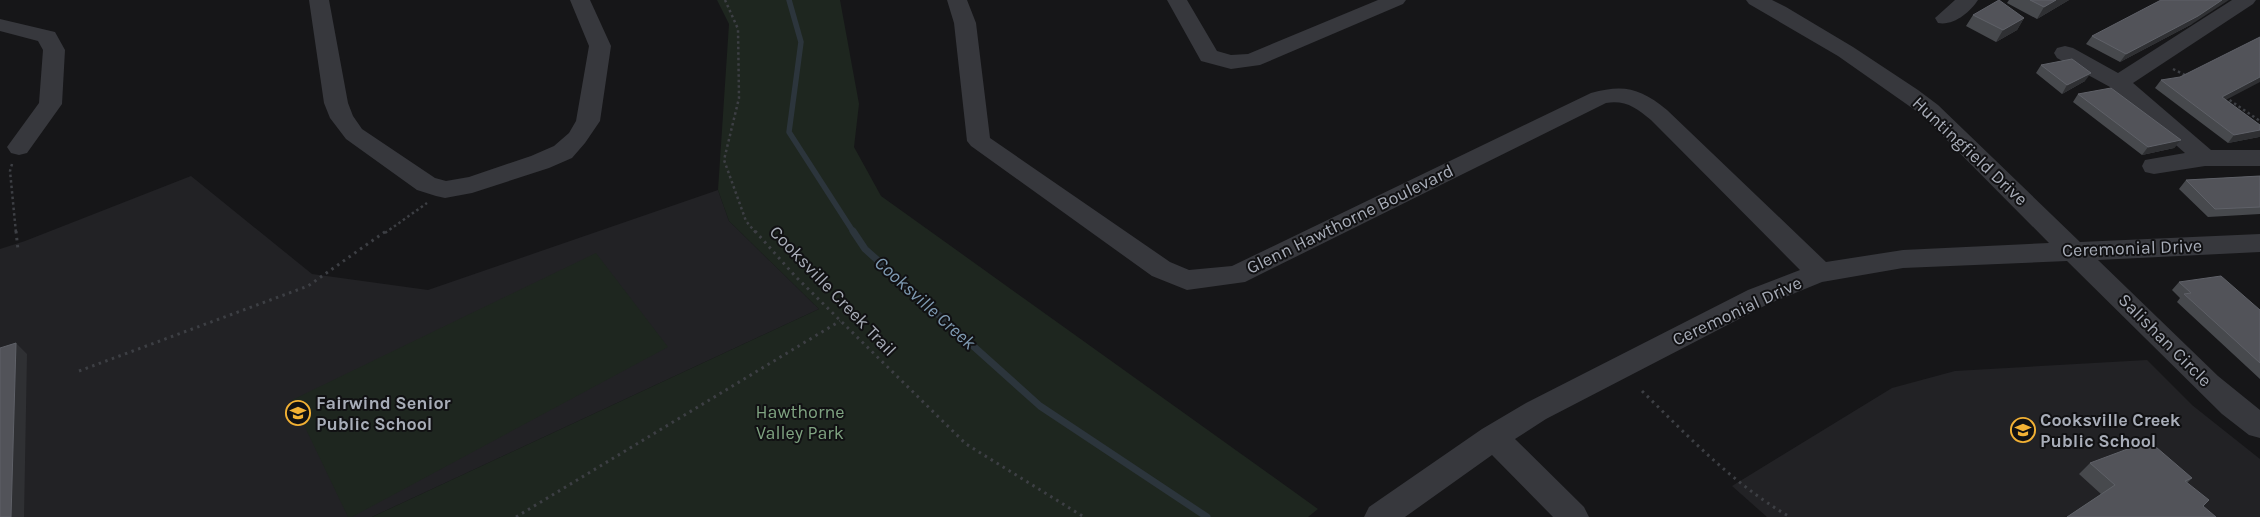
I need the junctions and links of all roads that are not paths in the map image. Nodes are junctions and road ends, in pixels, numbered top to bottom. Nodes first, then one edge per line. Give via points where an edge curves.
1 (319, 0) edge
2 (580, 0) edge
3 (957, 0) edge
4 (1177, 0) edge
5 (1396, 0) edge
6 (1756, 0) edge
7 (1968, 0) edge
8 (2246, 0) edge
9 (1946, 18) dead end
10 (0, 25) edge
11 (2065, 53) dead end
12 (2118, 82) junction
13 (19, 147) road end
14 (2205, 158) junction
15 (2260, 158) edge
16 (2154, 166) dead end
17 (2260, 243) edge
18 (2073, 250) junction
19 (1820, 273) junction
20 (2260, 426) edge
21 (1493, 438) junction
22 (1380, 517) edge
23 (1574, 517) edge

1 - 2 street via 336,103 342,118 354,134 426,184 445,190 472,185 540,162 562,152 577,138 588,121 600,46
3 - 19 street, Glenn Hawthorne Boulevard via 964,23 979,141 1161,269 1186,280 1236,275 1590,102 1617,93 1631,96 1659,115
4 - 5 street via 1209,56 1231,62 1252,60
6 - 18 street, Huntingfield Drive via 1901,87 1930,110
7 - 9 street
8 - 12 street
10 - 13 street via 47,37 54,50 50,104
11 - 12 street
12 - 14 street
14 - 15 street
14 - 16 street
17 - 18 street, Ceremonial Drive
18 - 19 street, Ceremonial Drive via 1903,259
18 - 20 street, Salishan Circle via 2208,384
19 - 21 street, Ceremonial Drive via 1758,297 1536,411
21 - 22 street, Ceremonial Drive
21 - 23 street

